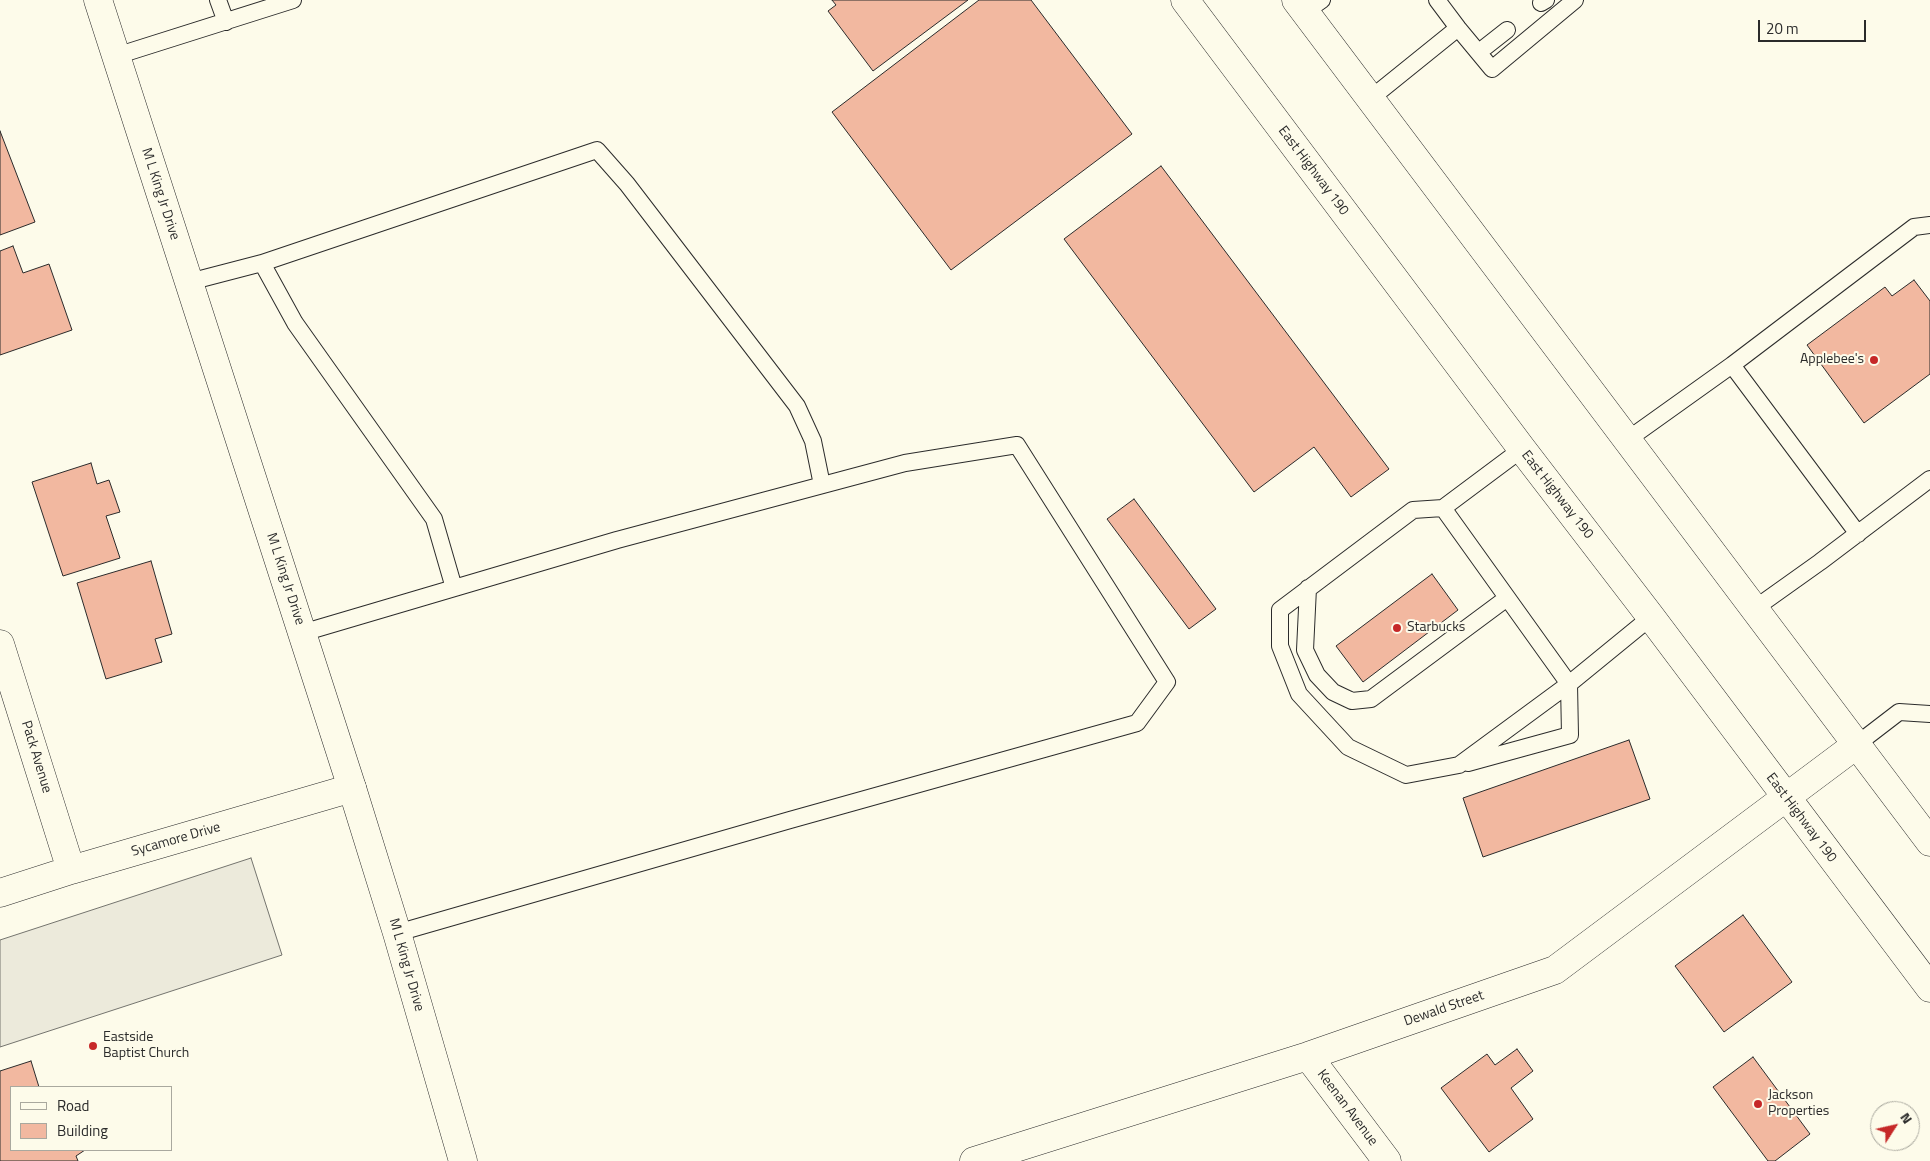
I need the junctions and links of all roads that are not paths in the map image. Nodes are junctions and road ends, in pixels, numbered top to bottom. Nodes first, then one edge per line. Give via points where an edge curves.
1 (98, 0) edge
2 (218, 0) edge
3 (293, 0) edge
4 (1185, 0) edge
5 (1437, 0) edge
6 (1575, 0) edge
7 (1308, 4) edge
8 (226, 22) junction
9 (1458, 28) junction
10 (1507, 30) dead end
11 (1479, 52) junction
12 (116, 56) junction
13 (1370, 99) junction
14 (1930, 225) edge
15 (262, 263) junction
16 (189, 282) junction
17 (1732, 365) junction
18 (1627, 440) junction
19 (1522, 449) junction
20 (1930, 479) edge
21 (822, 485) junction
22 (1443, 508) junction
23 (1858, 534) junction
24 (454, 588) junction
25 (1308, 588) junction
26 (1508, 598) junction
27 (1754, 609) junction
28 (1651, 617) junction
29 (302, 633) junction
30 (0, 644) edge
31 (1569, 684) junction
32 (1930, 714) edge
33 (1856, 745) junction
34 (1459, 765) junction
35 (352, 788) junction
36 (1786, 797) junction
37 (1930, 842) edge
38 (71, 870) junction
39 (0, 894) edge
40 (397, 933) junction
41 (1930, 988) edge
42 (1308, 1056) junction
43 (463, 1161) edge
44 (974, 1161) edge
45 (1387, 1161) edge

1 - 12 street, M L King Jr Drive
2 - 8 lane
3 - 8 lane
4 - 19 street, East Highway 190
5 - 9 lane
6 - 11 lane via 1492,69
7 - 13 street
8 - 12 lane
9 - 11 lane
9 - 13 lane
10 - 11 lane
12 - 16 street, M L King Jr Drive
13 - 18 street
14 - 17 lane via 1914,227
15 - 16 lane
15 - 21 lane via 597,150 627,184 797,406 813,441
15 - 24 lane via 295,323 434,519
16 - 29 street, M L King Jr Drive
17 - 18 lane
17 - 23 lane
18 - 27 street
19 - 22 lane
19 - 28 street, East Highway 190
20 - 23 lane
21 - 24 lane
21 - 40 lane via 905,463 1017,445 1167,682 1138,723
22 - 25 lane via 1413,510
22 - 26 lane
23 - 27 lane
24 - 29 lane
25 - 26 lane via 1305,650 1316,675 1333,692 1352,701 1371,699
25 - 34 lane via 1280,610 1280,646 1300,694 1348,747 1406,775
26 - 31 lane
27 - 33 street
28 - 31 lane
28 - 36 street, East Highway 190
29 - 35 street, M L King Jr Drive
30 - 38 street, Pack Avenue
31 - 34 lane
31 - 34 lane via 1570,735
32 - 33 lane via 1899,712
33 - 36 street, Dewald Street
33 - 37 street
35 - 38 street, Sycamore Drive
35 - 40 street, M L King Jr Drive
36 - 41 street, East Highway 190
36 - 42 street, Dewald Street via 1555,970
38 - 39 street, Sycamore Drive
40 - 43 street, M L King Jr Drive
42 - 44 street, Dewald Street
42 - 45 street, Keenan Avenue

